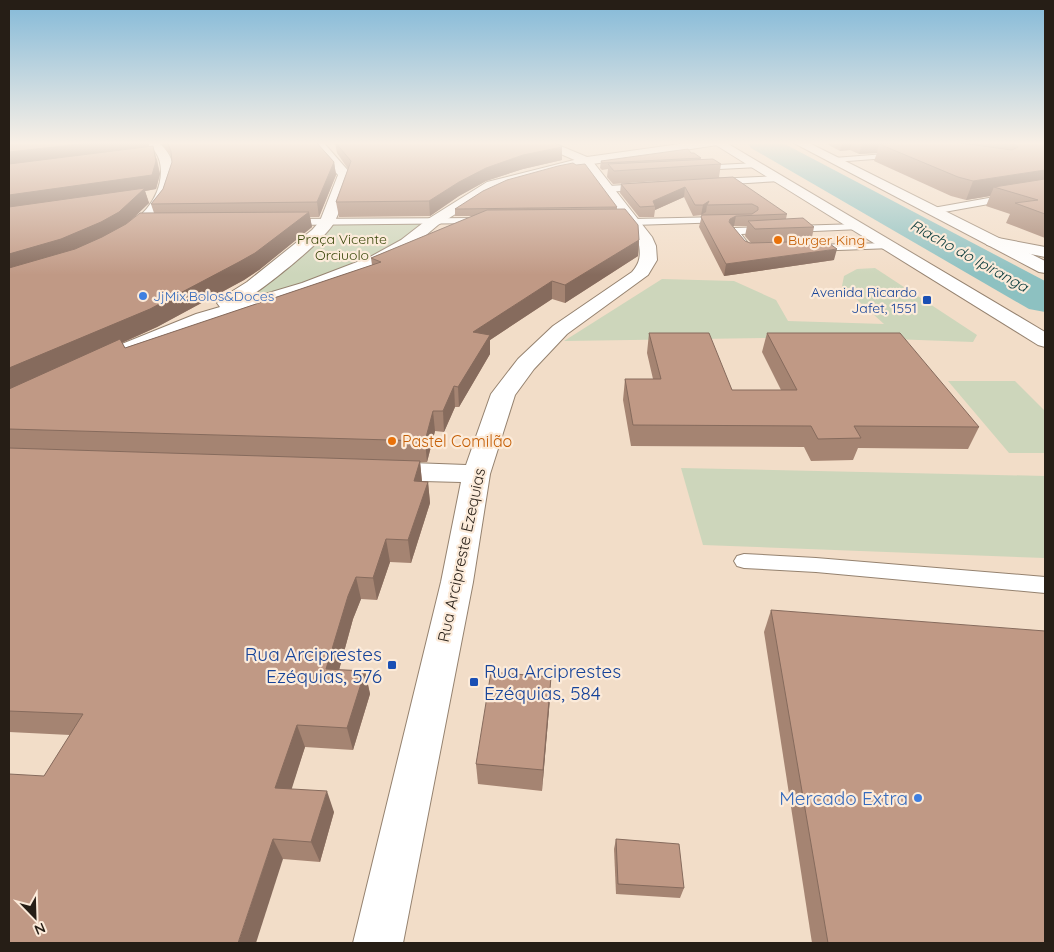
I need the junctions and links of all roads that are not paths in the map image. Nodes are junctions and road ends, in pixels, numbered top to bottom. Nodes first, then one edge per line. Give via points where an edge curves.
1 (167, 186) edge
2 (343, 186) edge
3 (490, 186) edge
4 (607, 186) edge
5 (788, 186) edge
6 (886, 186) edge
7 (1045, 191) edge
8 (164, 194) junction
9 (144, 197) edge
10 (934, 211) junction
11 (966, 216) dead end
12 (948, 219) junction
13 (629, 220) junction
14 (731, 220) edge
15 (493, 221) edge
16 (278, 222) edge
17 (327, 222) junction
18 (433, 222) junction
19 (858, 227) junction
20 (993, 242) junction
21 (107, 246) edge
22 (888, 246) junction
23 (802, 248) edge
24 (757, 249) edge
25 (1045, 252) edge
26 (1045, 268) edge
27 (203, 318) junction
28 (1045, 341) edge
29 (98, 363) edge
30 (356, 470) edge
31 (476, 474) junction
32 (744, 561) dead end
33 (1045, 584) edge
34 (378, 943) edge

1 - 8 street
2 - 17 street
3 - 18 street
4 - 13 street, Rua Arcipreste Ezequias
5 - 19 street via 833,217
6 - 10 street
7 - 10 lane
8 - 9 street
8 - 21 street via 147,224
10 - 12 street
11 - 12 lane
12 - 20 street
13 - 14 lane
13 - 31 street, Rua Arcipreste Ezequias via 646,240 650,253 646,268 560,330 526,364 503,394
15 - 18 lane
16 - 17 lane
17 - 18 lane
17 - 27 street via 284,262
18 - 27 street via 407,243 376,261 310,287
19 - 22 street
19 - 24 lane via 734,231 748,250
20 - 25 street
20 - 26 street
22 - 23 lane
22 - 28 street
27 - 29 street
30 - 31 street
31 - 34 street, Rua Arcipreste Ezequias via 458,582
32 - 33 lane

